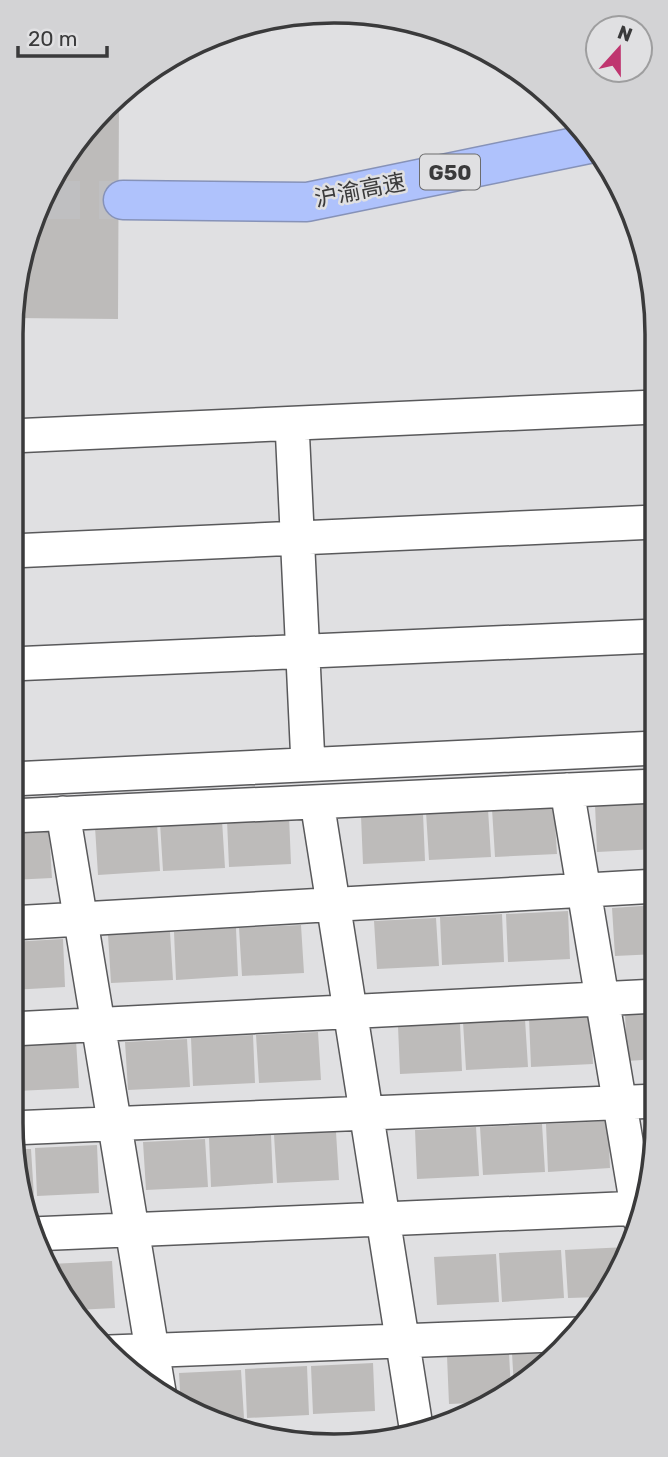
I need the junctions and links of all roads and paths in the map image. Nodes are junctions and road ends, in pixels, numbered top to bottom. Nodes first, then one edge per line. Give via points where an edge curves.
1 (581, 146) edge
2 (123, 200) tunnel mouth
3 (645, 407) edge
4 (292, 424) junction
5 (23, 435) edge
6 (645, 522) edge
7 (297, 538) junction
8 (23, 550) edge
9 (645, 636) edge
10 (303, 651) junction
11 (23, 663) edge
12 (645, 749) edge
13 (309, 764) junction
14 (23, 778) edge
15 (645, 786) edge
16 (567, 790) junction
17 (317, 802) junction
18 (63, 813) junction
19 (23, 815) edge
20 (645, 887) edge
21 (584, 890) junction
22 (334, 905) junction
23 (81, 919) junction
24 (23, 922) edge
25 (645, 997) edge
26 (602, 999) junction
27 (350, 1012) junction
28 (98, 1024) junction
29 (23, 1028) edge
30 (645, 1101) edge
31 (620, 1102) junction
32 (366, 1113) junction
33 (114, 1124) junction
34 (23, 1128) edge
35 (636, 1197) edge
36 (633, 1211) edge
37 (383, 1218) junction
38 (132, 1230) junction
39 (43, 1234) edge
40 (562, 1335) edge
41 (402, 1341) junction
42 (152, 1350) junction
43 (123, 1351) edge
44 (157, 1379) edge
45 (416, 1424) edge

1 - 2 highway, 沪渝高速 / G50 via 307,202
3 - 4 lane
4 - 5 lane
4 - 7 lane
6 - 7 lane
7 - 8 lane
7 - 10 lane
9 - 10 lane
10 - 11 lane
10 - 13 lane
12 - 13 lane
13 - 14 lane
15 - 16 lane
16 - 17 lane
16 - 21 lane
17 - 18 lane
17 - 22 lane
18 - 19 lane
18 - 23 lane
20 - 21 lane
21 - 22 lane
21 - 26 lane
22 - 23 lane
22 - 27 lane
23 - 24 lane
23 - 28 lane
25 - 26 lane
26 - 27 lane
26 - 31 lane
27 - 28 lane
27 - 32 lane
28 - 29 lane
28 - 33 lane
30 - 31 lane
31 - 32 lane
31 - 35 lane
32 - 33 lane
32 - 37 lane
33 - 34 lane
33 - 38 lane
36 - 37 lane
37 - 38 lane
37 - 41 lane
38 - 39 lane
38 - 42 lane
40 - 41 lane
41 - 42 lane
41 - 45 lane
42 - 43 lane
42 - 44 lane

